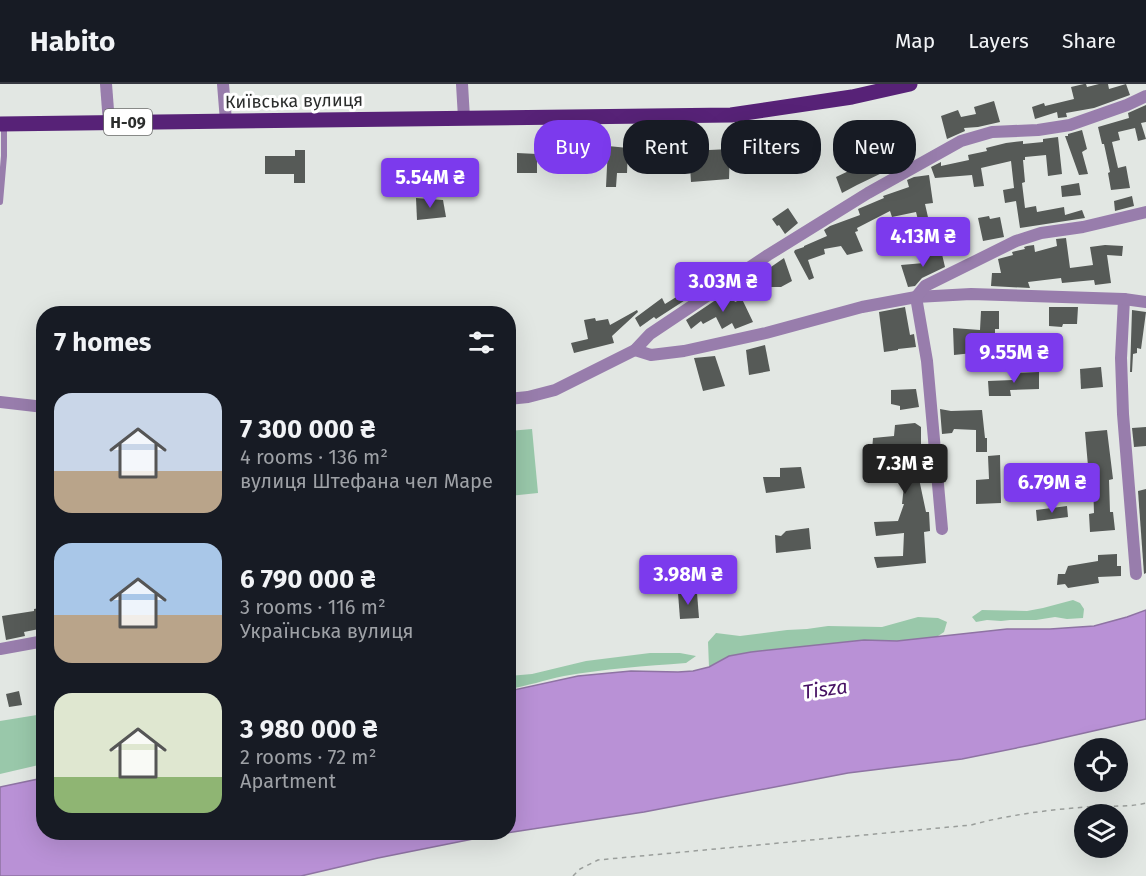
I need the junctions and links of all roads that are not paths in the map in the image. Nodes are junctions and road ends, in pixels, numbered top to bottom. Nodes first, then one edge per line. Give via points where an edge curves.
1 (106, 84) edge
2 (223, 84) edge
3 (462, 84) edge
4 (910, 84) edge
5 (1146, 96) edge
6 (464, 118) junction
7 (226, 121) junction
8 (109, 123) junction
9 (2, 124) edge
10 (0, 202) edge
11 (1146, 212) edge
12 (916, 297) junction
13 (1124, 299) junction
14 (1146, 302) edge
15 (635, 350) junction
16 (516, 398) edge
17 (0, 402) edge
18 (36, 406) edge
19 (942, 529) dead end
20 (1136, 574) dead end
21 (36, 642) edge
22 (0, 649) edge

1 - 8 street
2 - 7 street
3 - 6 street
4 - 6 main road, Київська вулиця / Н-09 via 731,115
5 - 15 street via 1070,125 992,132 961,141 768,255 650,334
6 - 7 main road, Київська вулиця / Н-09
7 - 8 main road, Київська вулиця / Н-09
8 - 9 main road, Київська вулиця / Н-09
9 - 10 lane
11 - 12 street via 1016,241 925,286
12 - 13 street via 972,294
12 - 15 street via 684,351 651,355
12 - 19 street via 927,362
13 - 14 street
13 - 20 street via 1121,370
15 - 16 street via 555,390
17 - 18 street
21 - 22 street

